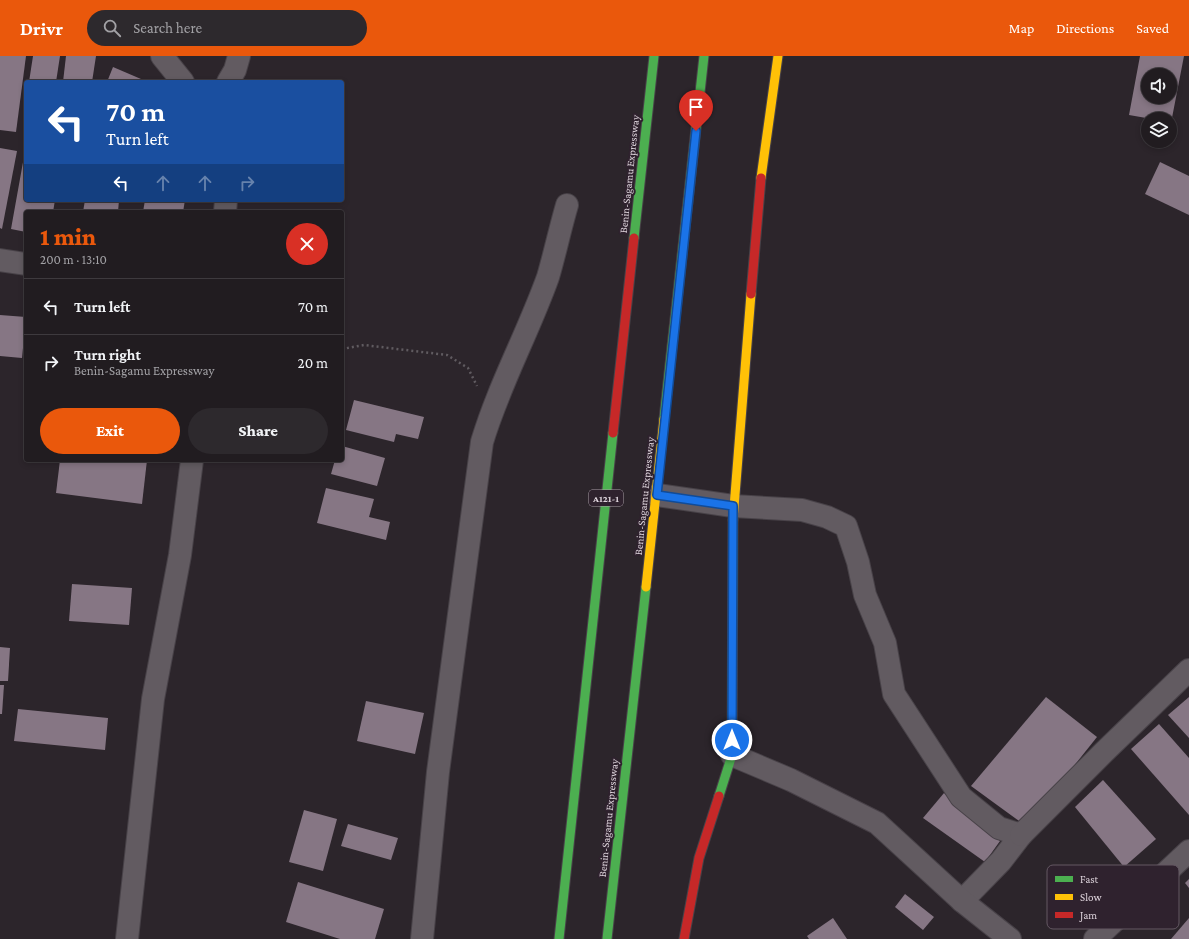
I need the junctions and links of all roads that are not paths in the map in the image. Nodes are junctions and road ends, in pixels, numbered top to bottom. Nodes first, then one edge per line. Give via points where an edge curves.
1 (162, 56) edge
2 (239, 56) edge
3 (654, 56) edge
4 (704, 56) edge
5 (778, 56) edge
6 (181, 80) edge
7 (229, 80) edge
8 (567, 205) dead end
9 (0, 260) edge
10 (24, 264) edge
11 (192, 462) edge
12 (657, 495) junction
13 (733, 506) junction
14 (1189, 670) edge
15 (732, 755) junction
16 (1021, 835) junction
17 (1189, 851) edge
18 (1174, 865) edge
19 (962, 901) junction
20 (1106, 929) edge
21 (126, 939) edge
22 (422, 939) edge
23 (559, 939) edge
24 (607, 939) edge
25 (684, 939) edge
26 (1010, 939) edge
27 (1095, 939) edge

1 - 6 street
2 - 7 street
3 - 23 main road, Benin-Sagamu Expressway / A121-1
4 - 12 main road, Benin-Sagamu Expressway
5 - 13 main road via 761,173
8 - 22 street via 548,276 491,413 482,442 438,772
9 - 10 street
11 - 21 street via 180,555 153,699
12 - 13 street
12 - 24 main road, Benin-Sagamu Expressway
13 - 15 main road
13 - 16 street via 802,510 846,526 858,562 865,595 885,643 894,694 961,797 999,828
14 - 16 street
15 - 19 street via 791,780 877,823
15 - 25 main road via 699,858
16 - 19 street via 1001,861
17 - 18 street
19 - 26 street
20 - 27 street

